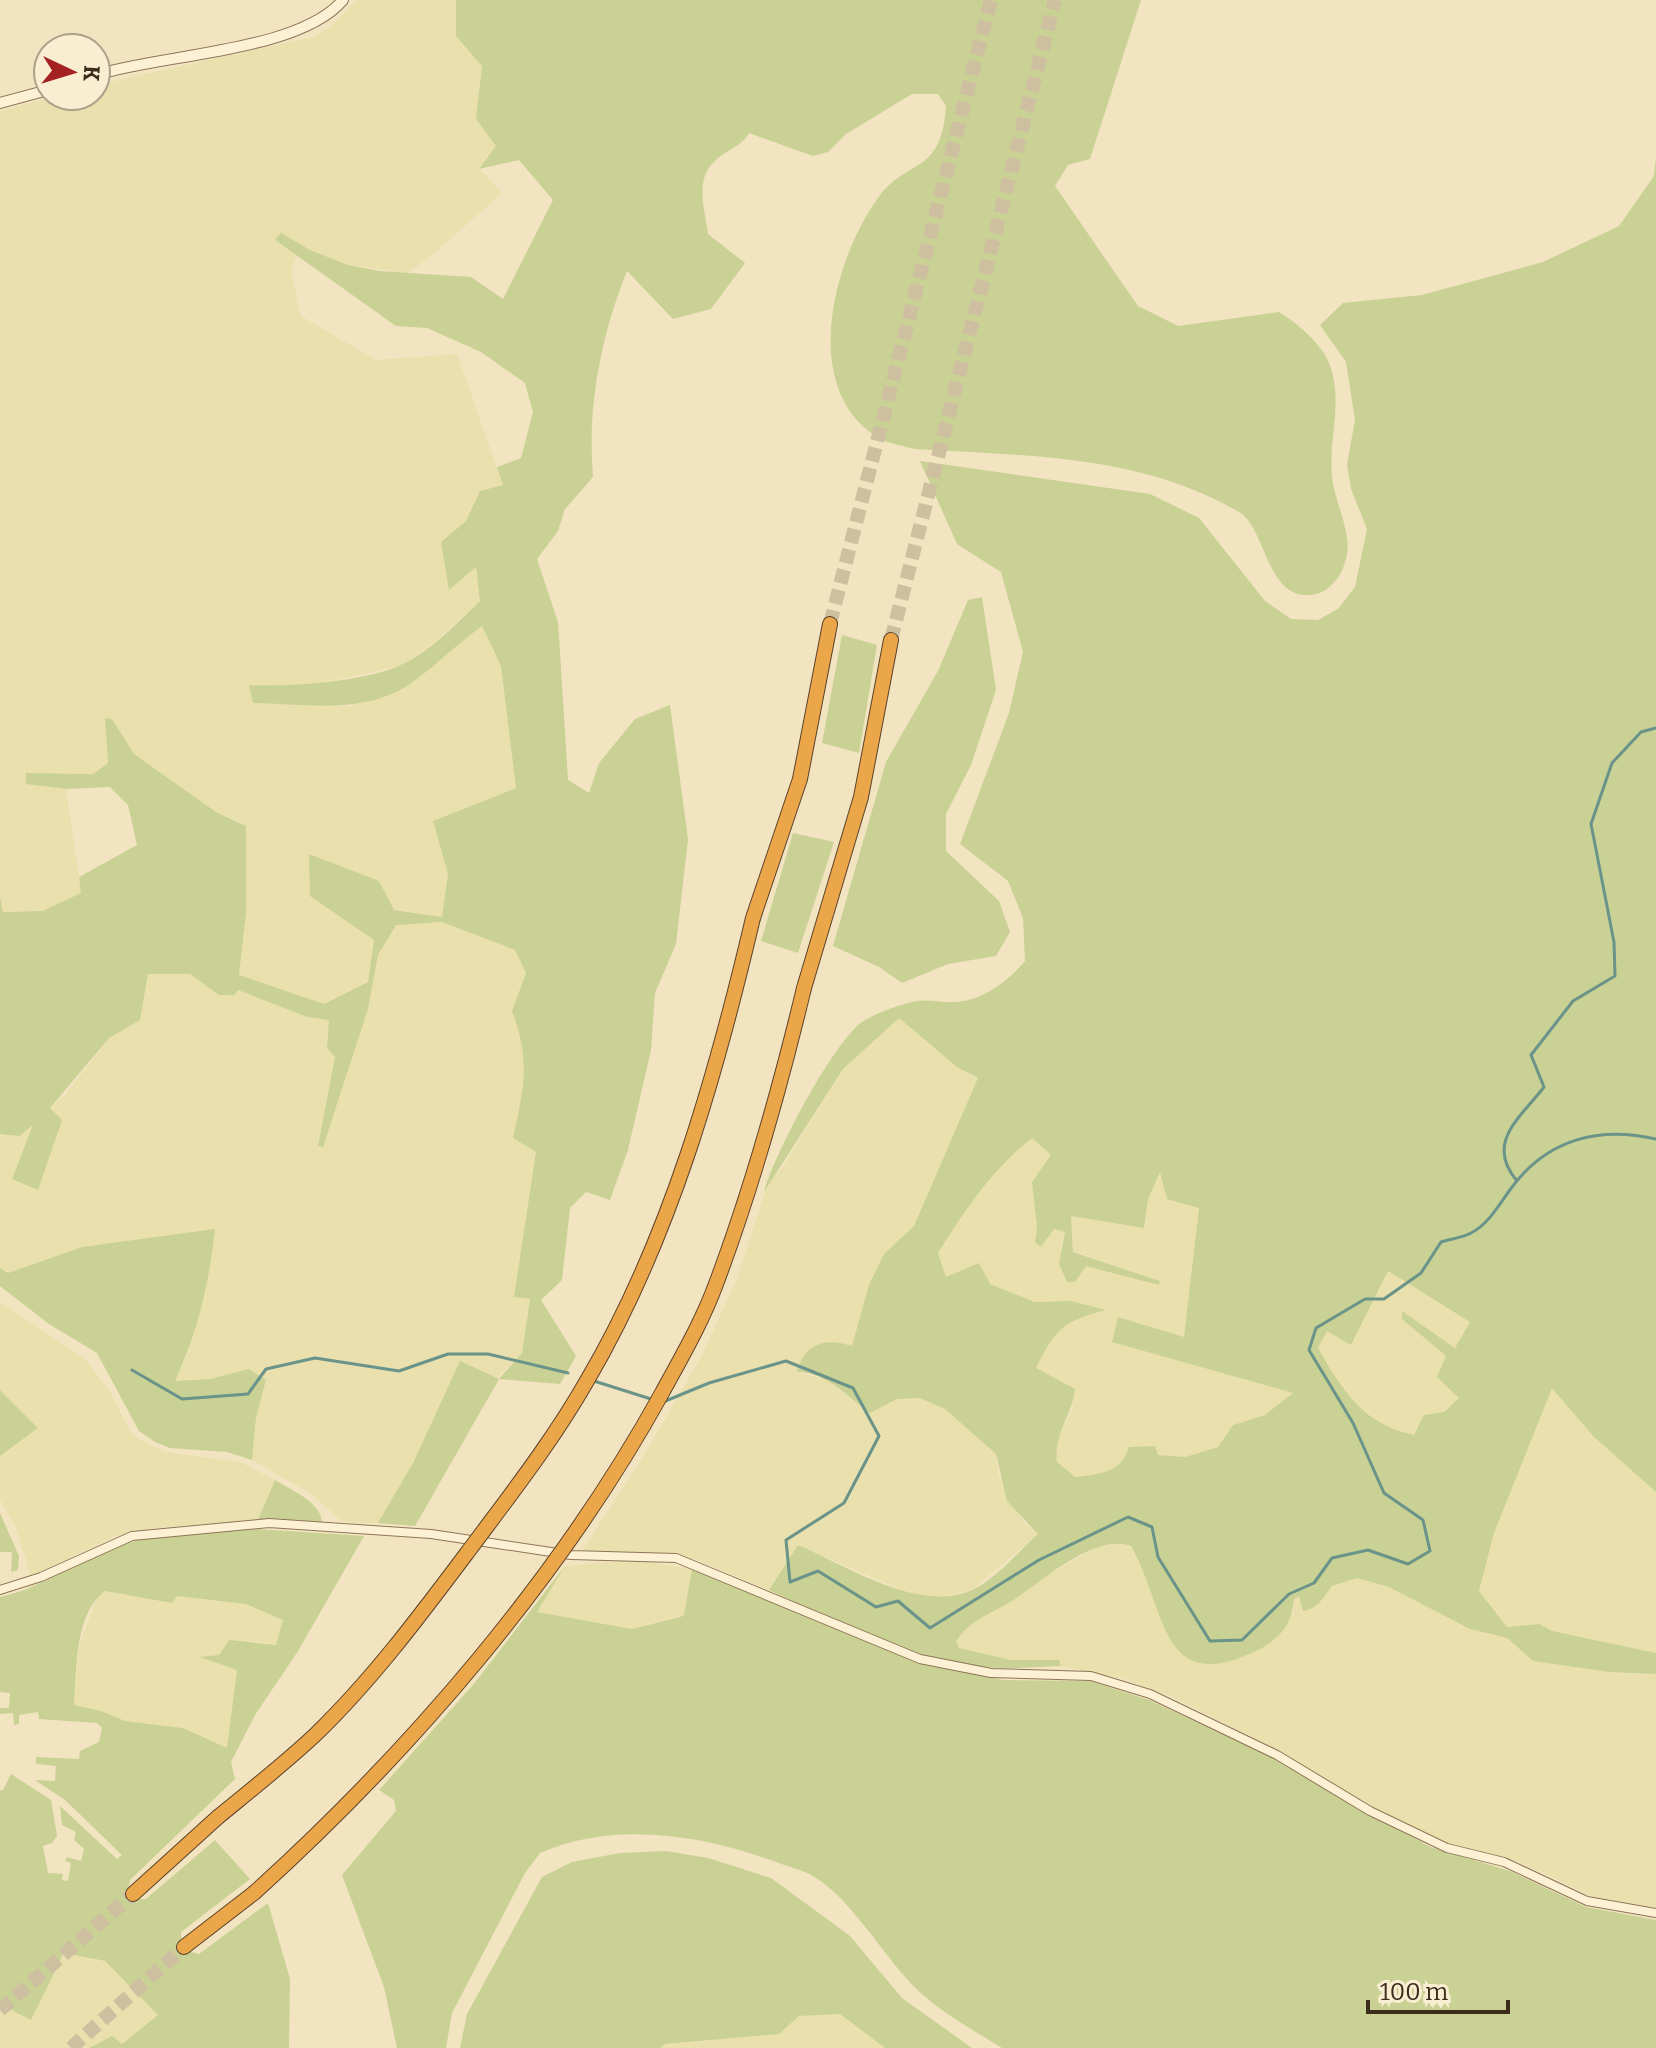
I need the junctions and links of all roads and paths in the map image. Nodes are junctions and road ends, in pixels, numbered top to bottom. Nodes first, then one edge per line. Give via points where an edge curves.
1 (343, 0) edge
2 (112, 72) edge
3 (32, 94) edge
4 (0, 103) edge
5 (830, 624) tunnel mouth
6 (891, 640) tunnel mouth
7 (0, 1590) edge
8 (133, 1894) tunnel mouth
9 (1656, 1913) edge
10 (184, 1947) tunnel mouth

1 - 2 street via 327,17 298,29
3 - 4 street
5 - 8 highway, bridge via 800,779 753,918 712,1075 662,1220 589,1378 422,1613 316,1734
6 - 10 highway, bridge via 862,796 804,988 784,1075 715,1286 638,1437 535,1586 457,1682 316,1838
7 - 9 street via 41,1577 112,1542 150,1532 269,1523 431,1534 571,1555 676,1558 920,1659 991,1673 1067,1673 1162,1699 1447,1848 1504,1862 1587,1901

